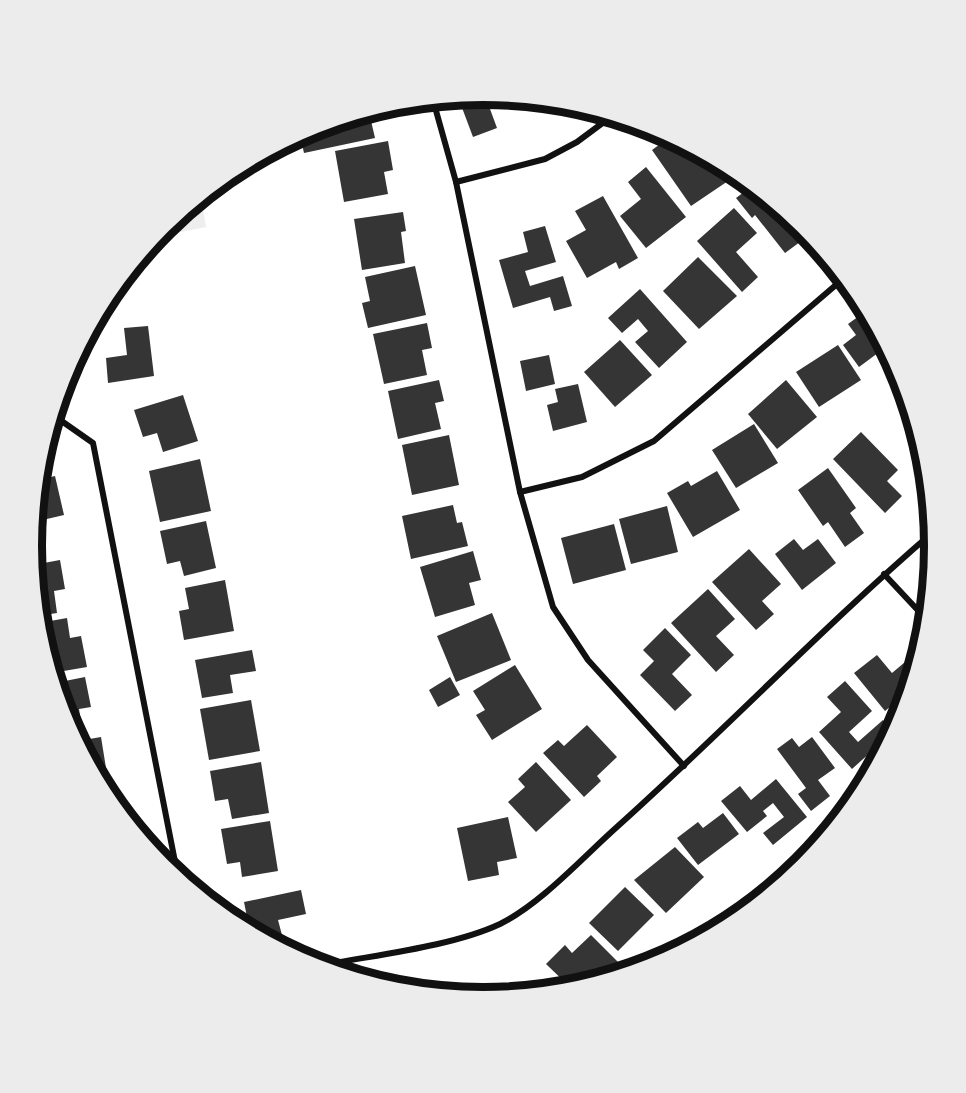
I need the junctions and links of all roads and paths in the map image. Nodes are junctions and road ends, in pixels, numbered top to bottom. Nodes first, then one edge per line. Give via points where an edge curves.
1 (435, 108) edge
2 (603, 123) edge
3 (456, 182) junction
4 (837, 284) edge
5 (61, 420) edge
6 (520, 492) junction
7 (924, 540) edge
8 (884, 574) junction
9 (919, 611) edge
10 (684, 766) junction
11 (175, 862) edge
12 (337, 962) edge

1 - 3 street
2 - 3 street via 545,159
3 - 6 street
4 - 6 street via 654,441 582,477
5 - 11 street via 93,443
6 - 10 street via 553,607 588,660
7 - 8 street
8 - 9 street
8 - 10 street
10 - 12 street via 531,903 501,923 468,936

